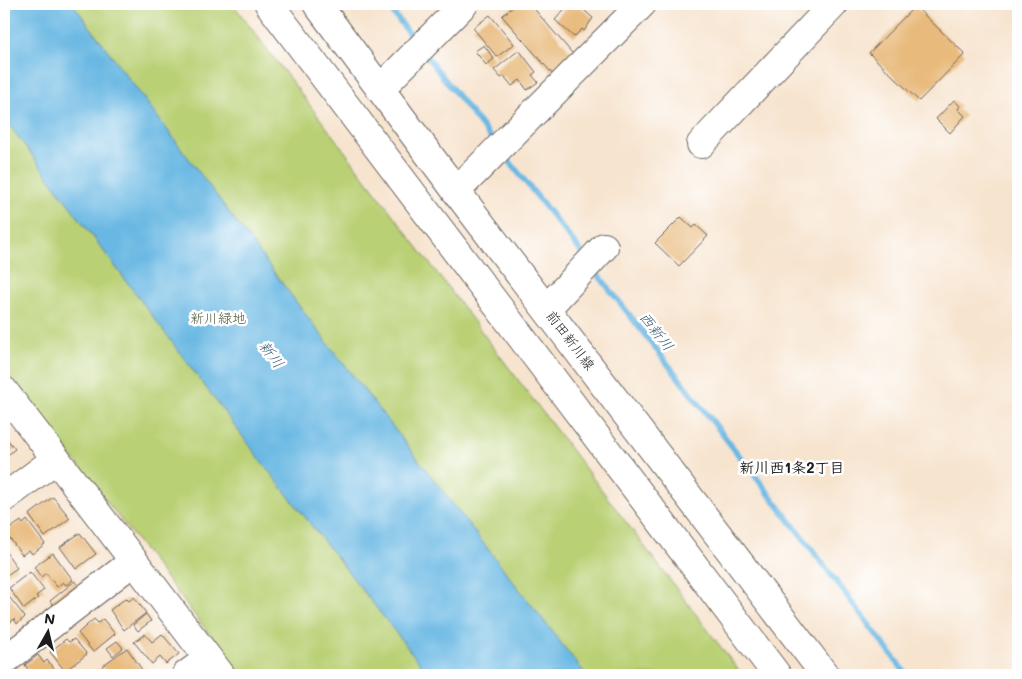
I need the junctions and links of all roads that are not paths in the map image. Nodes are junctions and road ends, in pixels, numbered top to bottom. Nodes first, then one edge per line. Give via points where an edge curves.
1 (271, 4) edge
2 (317, 4) edge
3 (464, 4) edge
4 (642, 4) edge
5 (834, 4) edge
6 (381, 88) junction
7 (701, 144) dead end
8 (456, 191) junction
9 (604, 247) dead end
10 (547, 308) junction
11 (4, 391) edge
12 (56, 459) junction
13 (4, 498) edge
14 (134, 561) junction
15 (4, 661) edge
16 (215, 667) edge
17 (186, 675) edge
18 (777, 675) edge
19 (825, 675) edge

1 - 18 main road
2 - 6 main road, 前田新川線
3 - 6 main road
4 - 8 main road
5 - 7 main road
6 - 8 main road, 前田新川線
8 - 10 main road, 前田新川線
9 - 10 main road
10 - 19 main road, 前田新川線
11 - 12 main road
12 - 13 main road
12 - 14 main road
14 - 15 main road
14 - 16 main road
16 - 17 main road

